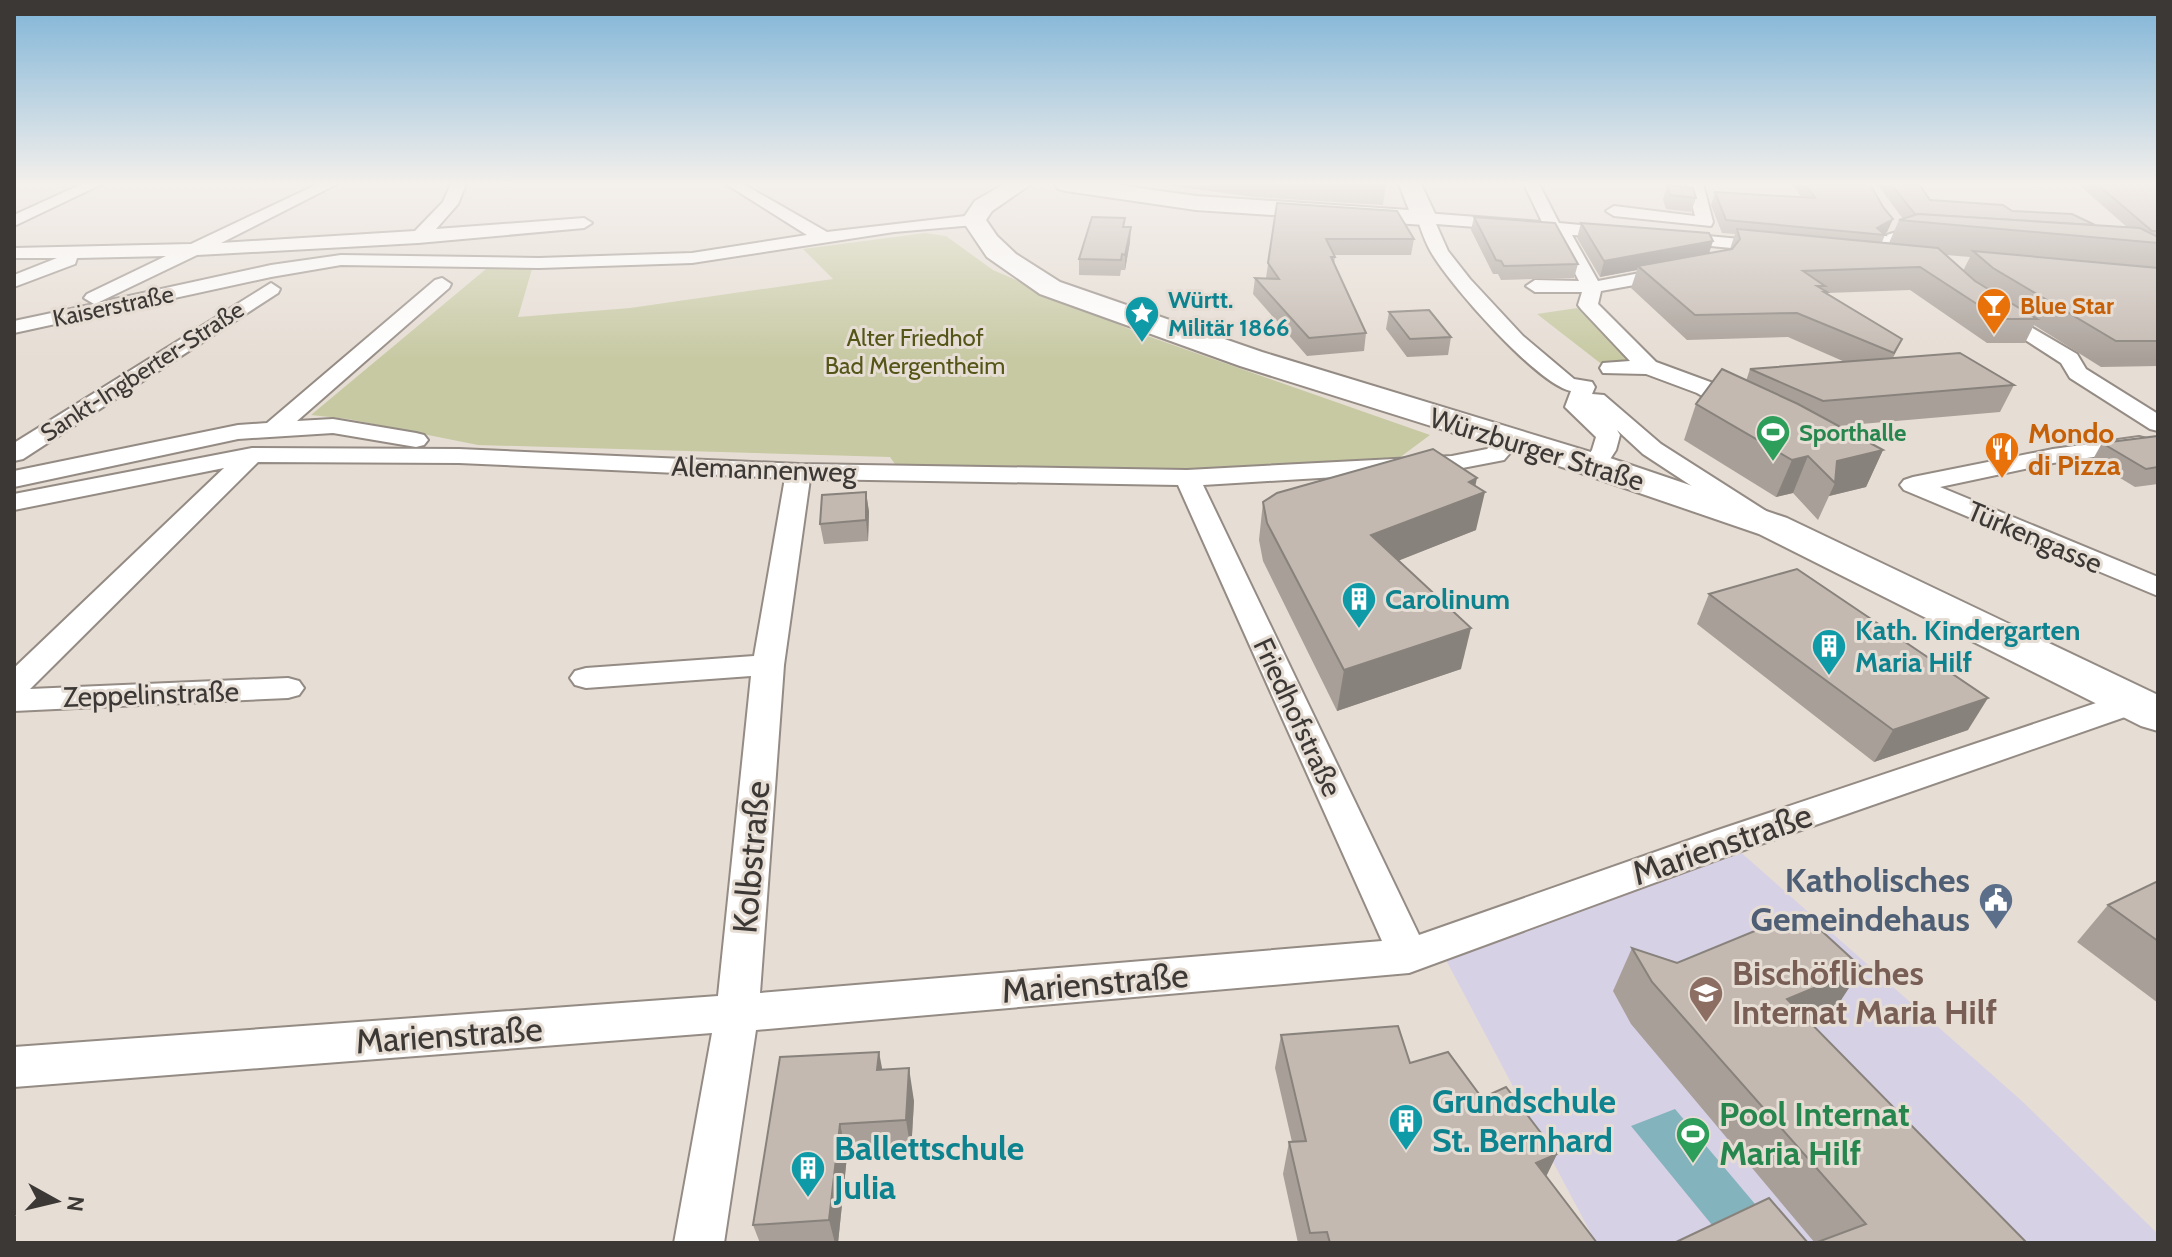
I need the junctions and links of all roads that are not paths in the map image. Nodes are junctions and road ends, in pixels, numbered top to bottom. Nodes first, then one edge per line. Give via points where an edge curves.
1 (206, 243) edge
2 (304, 243) edge
3 (800, 243) edge
4 (988, 243) edge
5 (1436, 243) edge
6 (1564, 243) edge
7 (1714, 243) edge
8 (1730, 243) edge
9 (1880, 243) edge
10 (197, 247) junction
11 (1794, 249) edge
12 (14, 253) edge
13 (86, 253) junction
14 (1868, 256) edge
15 (1719, 262) edge
16 (1687, 270) edge
17 (14, 281) edge
18 (442, 284) dead end
19 (1535, 286) dead end
20 (271, 289) dead end
21 (1590, 296) junction
22 (1973, 298) edge
23 (1557, 306) dead end
24 (54, 318) junction
25 (14, 327) edge
26 (14, 339) edge
27 (1648, 367) junction
28 (1611, 368) dead end
29 (1584, 387) junction
30 (1761, 418) edge
31 (2158, 424) edge
32 (275, 428) junction
33 (1510, 439) junction
34 (2158, 442) edge
35 (14, 454) edge
36 (252, 455) junction
37 (459, 456) junction
38 (1594, 465) junction
39 (799, 471) junction
40 (1187, 478) junction
41 (14, 479) edge
42 (14, 502) edge
43 (1773, 526) junction
44 (2158, 587) edge
45 (768, 665) junction
46 (586, 678) dead end
47 (14, 686) edge
48 (288, 688) dead end
49 (14, 700) edge
50 (2146, 709) edge
51 (1409, 956) junction
52 (737, 1013) junction
53 (14, 1067) edge
54 (699, 1243) edge

1 - 10 street
2 - 10 street
3 - 24 street, Kaiserstraße via 692,258 539,263 341,260
4 - 33 street, Würzburger Straße via 1050,288 1251,359
5 - 29 street via 1463,283 1521,345 1545,352
6 - 21 street
7 - 15 street
8 - 11 street
9 - 14 street via 1898,259
10 - 13 street
10 - 24 street
12 - 13 street
13 - 17 street
16 - 21 street
18 - 32 street
19 - 21 street
20 - 35 street, Sankt-Ingberter-Straße
21 - 23 street
21 - 27 street
22 - 31 street
24 - 25 street, Kaiserstraße
24 - 26 street
27 - 28 street
27 - 30 street via 1705,388
29 - 38 street via 1576,407 1608,435
29 - 43 street via 1652,449
32 - 37 street via 333,426 456,447
32 - 41 street
33 - 38 street, Würzburger Straße
33 - 40 street, Alemannenweg via 1495,455 1452,463
34 - 44 street, Türkengasse via 2053,456 1913,485
36 - 37 street, Alemannenweg
36 - 42 street, Alemannenweg
36 - 47 street
37 - 39 street, Alemannenweg
38 - 43 street, Würzburger Straße
39 - 40 street, Alemannenweg
39 - 45 street, Kolbstraße
40 - 51 street, Friedhofstraße
43 - 50 street, Würzburger Straße
45 - 46 street
45 - 52 street, Kolbstraße
48 - 49 street, Zeppelinstraße
50 - 51 street, Marienstraße via 1720,844
51 - 52 street, Marienstraße
52 - 53 street, Marienstraße
52 - 54 street, Kolbstraße

